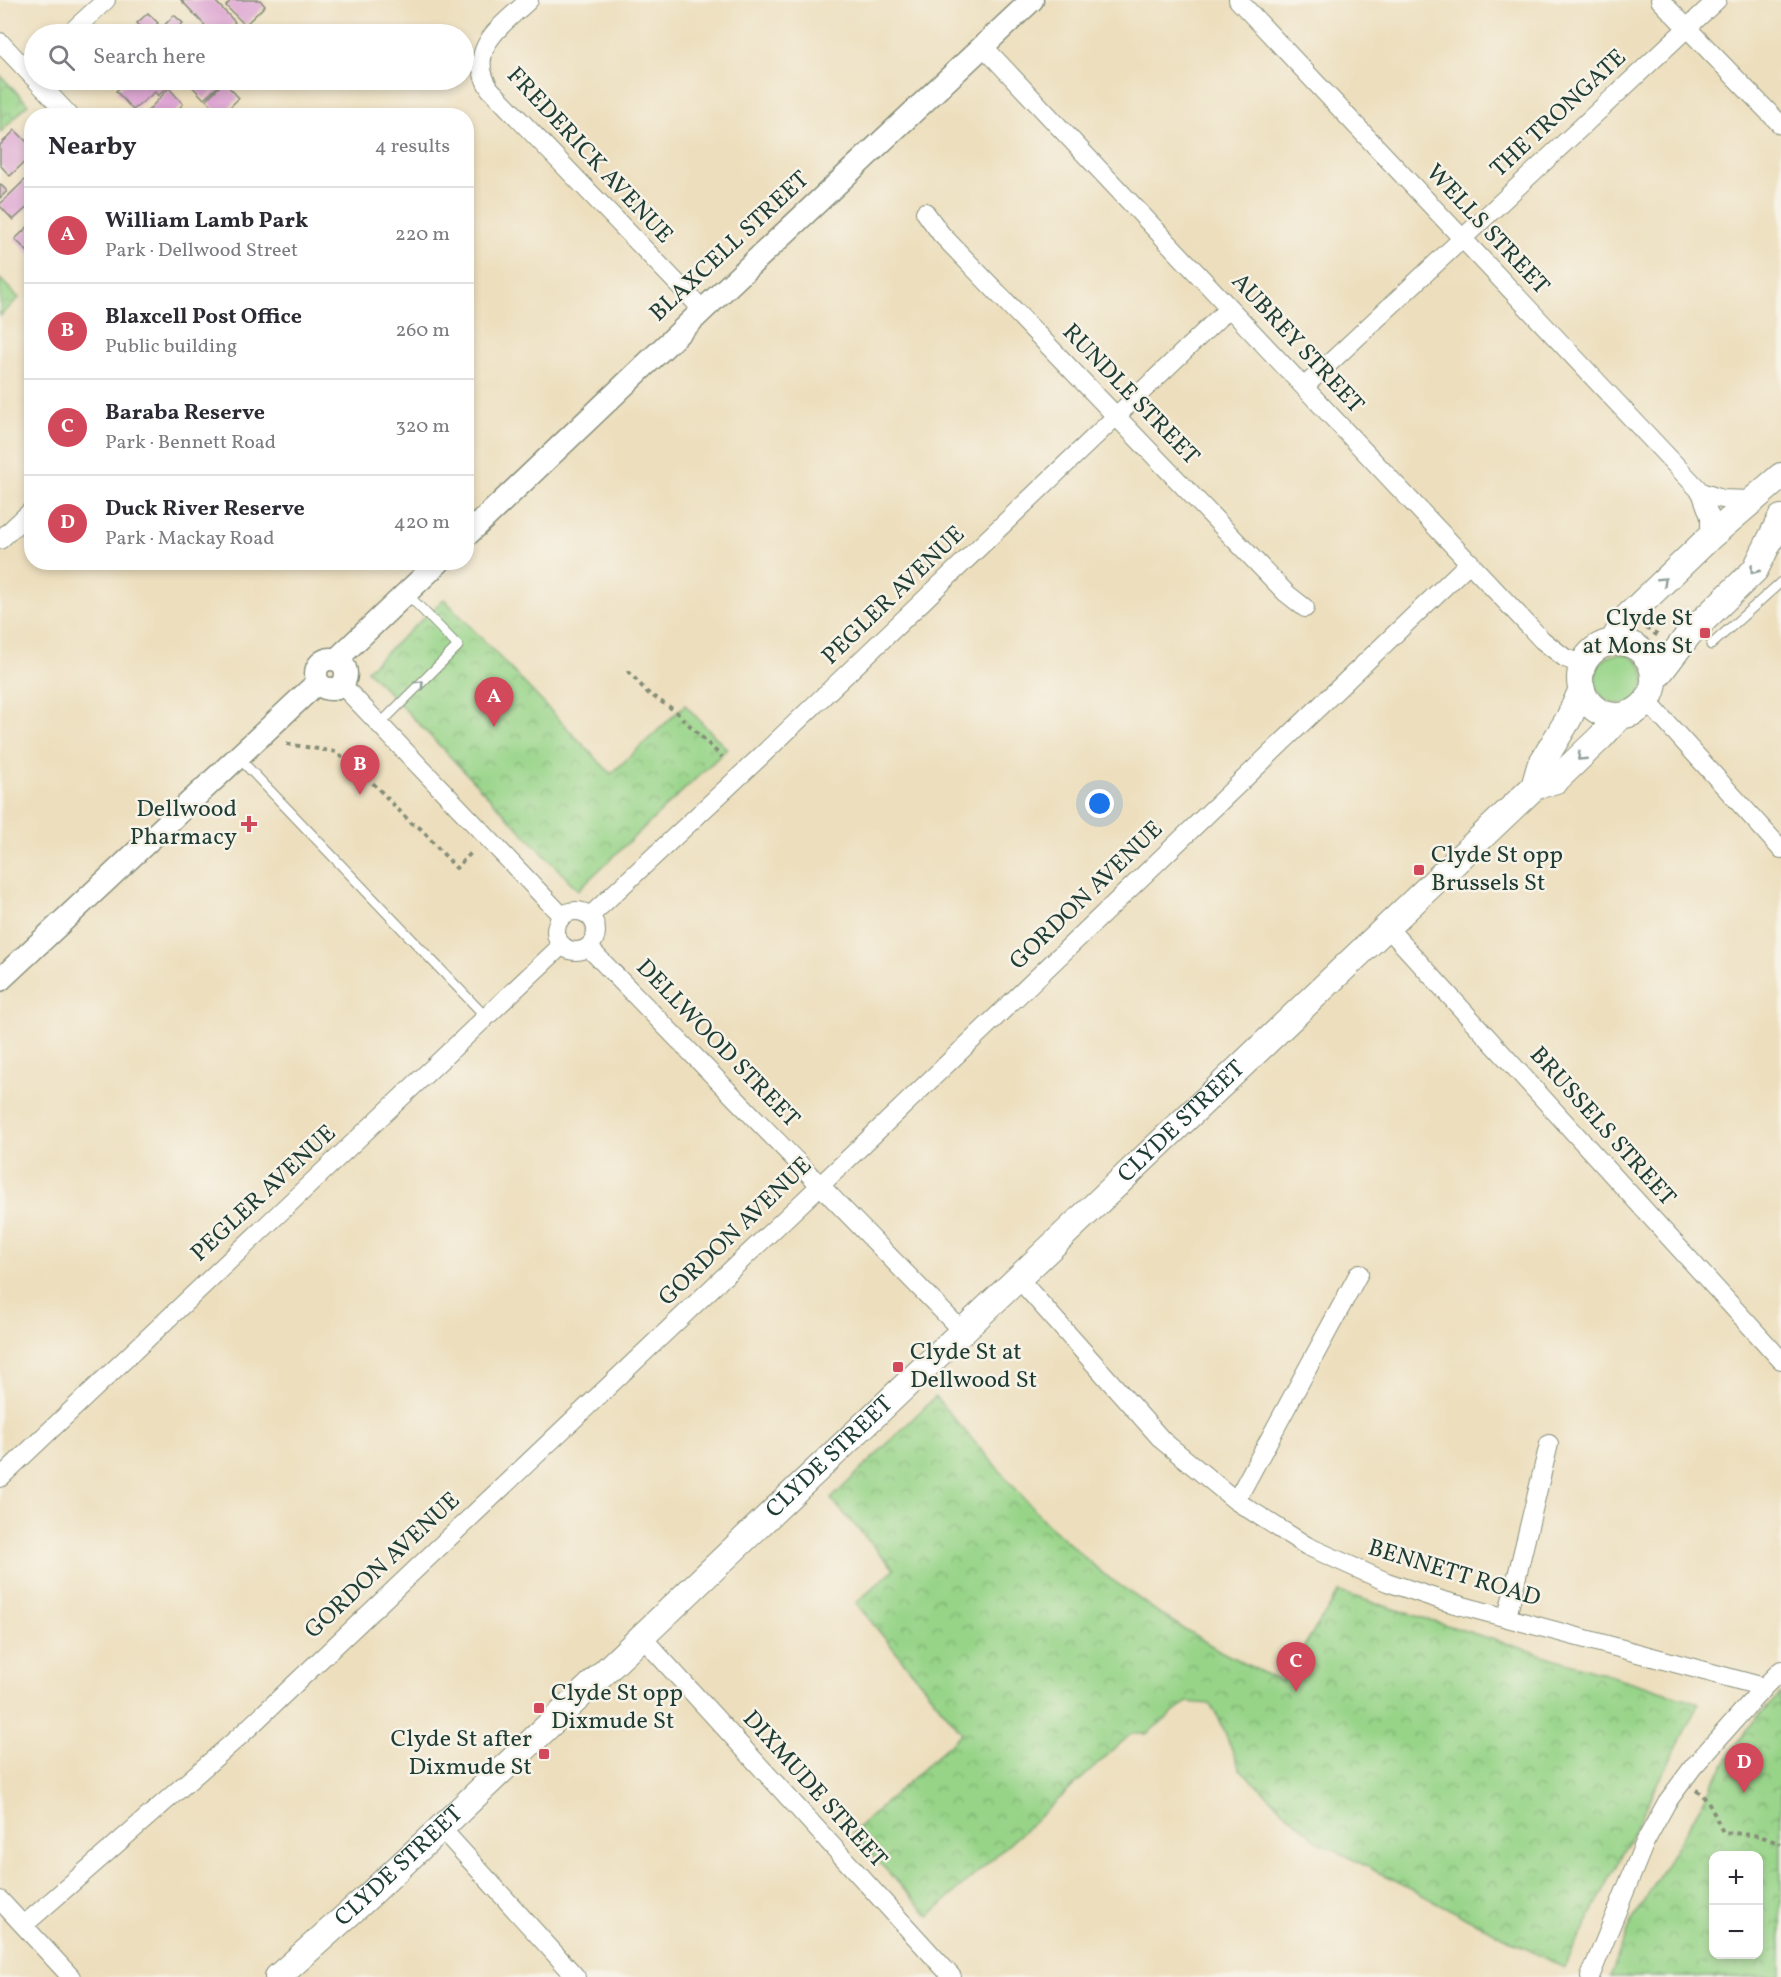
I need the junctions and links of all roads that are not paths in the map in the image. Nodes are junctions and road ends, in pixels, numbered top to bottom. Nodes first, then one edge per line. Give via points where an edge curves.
1 (106, 0) edge
2 (529, 0) edge
3 (1032, 0) edge
4 (1238, 0) edge
5 (1660, 0) edge
6 (1717, 0) edge
7 (80, 24) edge
8 (1687, 27) junction
9 (0, 42) edge
10 (983, 46) junction
11 (24, 65) edge
12 (47, 90) edge
13 (63, 108) edge
14 (1781, 125) edge
15 (925, 212) dead end
16 (1461, 238) junction
17 (1229, 308) junction
18 (703, 310) junction
19 (1304, 387) junction
20 (1117, 416) junction
21 (1781, 476) edge
22 (1701, 492) junction
23 (1751, 500) junction
24 (24, 518) edge
25 (1781, 518) edge
26 (474, 526) edge
27 (1710, 537) junction
28 (0, 540) edge
29 (1470, 562) junction
30 (431, 570) edge
31 (1781, 582) edge
32 (407, 594) junction
33 (1305, 608) dead end
34 (1613, 642) junction
35 (1712, 645) dead end
36 (336, 660) junction
37 (1583, 677) junction
38 (318, 682) junction
39 (342, 685) junction
40 (1650, 690) junction
41 (1620, 716) junction
42 (379, 725) junction
43 (238, 757) junction
44 (1534, 787) junction
45 (1781, 849) edge
46 (562, 916) junction
47 (590, 916) junction
48 (1386, 927) junction
49 (561, 945) junction
50 (588, 946) junction
51 (0, 980) edge
52 (486, 1017) junction
53 (821, 1185) junction
54 (1359, 1273) dead end
55 (1018, 1278) junction
56 (962, 1331) junction
57 (1781, 1360) edge
58 (1549, 1444) dead end
59 (0, 1478) edge
60 (1236, 1501) junction
61 (1507, 1617) junction
62 (641, 1636) junction
63 (1781, 1670) edge
64 (1764, 1687) junction
65 (441, 1828) junction
66 (0, 1900) edge
67 (24, 1925) junction
68 (71, 1977) edge
69 (278, 1977) edge
70 (576, 1977) edge
71 (952, 1977) edge
72 (1590, 1977) edge

1 - 7 street
2 - 18 street, FREDERICK AVENUE via 483,48 483,78
3 - 10 street, BLAXCELL STREET
4 - 16 street, WELLS STREET
5 - 8 street
6 - 8 street, THE TRONGATE
8 - 14 street
8 - 16 street, THE TRONGATE
9 - 11 street
10 - 17 street, AUBREY STREET
10 - 18 street, BLAXCELL STREET
12 - 13 street
15 - 20 street, RUNDLE STREET via 941,234
16 - 19 street, THE TRONGATE
16 - 22 street, WELLS STREET
17 - 19 street, AUBREY STREET
17 - 20 street, PEGLER AVENUE
18 - 26 street, BLAXCELL STREET
19 - 29 street, AUBREY STREET
20 - 33 street, RUNDLE STREET via 1286,593
20 - 47 street, PEGLER AVENUE
21 - 23 main road
22 - 23 street via 1722,499
22 - 27 street, WELLS STREET via 1710,518
23 - 27 main road
24 - 28 street
25 -> 40 main road via 1755,570 1689,634
34 -> 27 main road via 1626,618
29 - 37 street, AUBREY STREET via 1542,640
29 - 53 street, GORDON AVENUE
30 - 32 street
31 - 35 lane
32 - 36 street
42 -> 32 lane via 458,646
34 - 37 main road via 1588,656
34 - 40 main road via 1626,643 1647,656 1653,667
36 - 38 street via 320,664 316,672
36 - 39 street via 346,670
37 - 41 main road via 1587,700 1596,709
37 - 44 main road, CLYDE STREET via 1569,718 1540,766
38 - 39 street via 327,689
38 - 43 street
39 - 42 street
40 - 41 main road via 1632,712
40 - 45 street
41 -> 44 main road, CLYDE STREET via 1556,780
42 - 46 street
43 - 51 street
43 - 52 lane
44 - 48 main road, CLYDE STREET
46 - 47 street via 577,911
46 - 49 street via 556,926
47 - 50 street via 595,935
48 - 55 main road, CLYDE STREET
48 - 57 street, BRUSSELS STREET
49 - 50 street via 572,950
49 - 52 street, PEGLER AVENUE
50 - 53 street, DELLWOOD STREET
52 - 59 street, PEGLER AVENUE
53 - 56 street, DELLWOOD STREET
53 - 67 street, GORDON AVENUE via 240,1736
54 - 60 street
55 - 56 main road, CLYDE STREET
55 - 60 street, BENNETT ROAD via 1163,1441
56 - 62 main road, CLYDE STREET
58 - 61 street
60 - 61 street, BENNETT ROAD via 1307,1546 1352,1568 1444,1601
61 - 64 street, BENNETT ROAD
62 - 65 main road, CLYDE STREET
62 - 71 street, DIXMUDE STREET
63 - 64 street
64 - 72 street via 1667,1802 1645,1842
65 - 69 main road, CLYDE STREET
65 - 70 street
66 - 67 street
67 - 68 street

